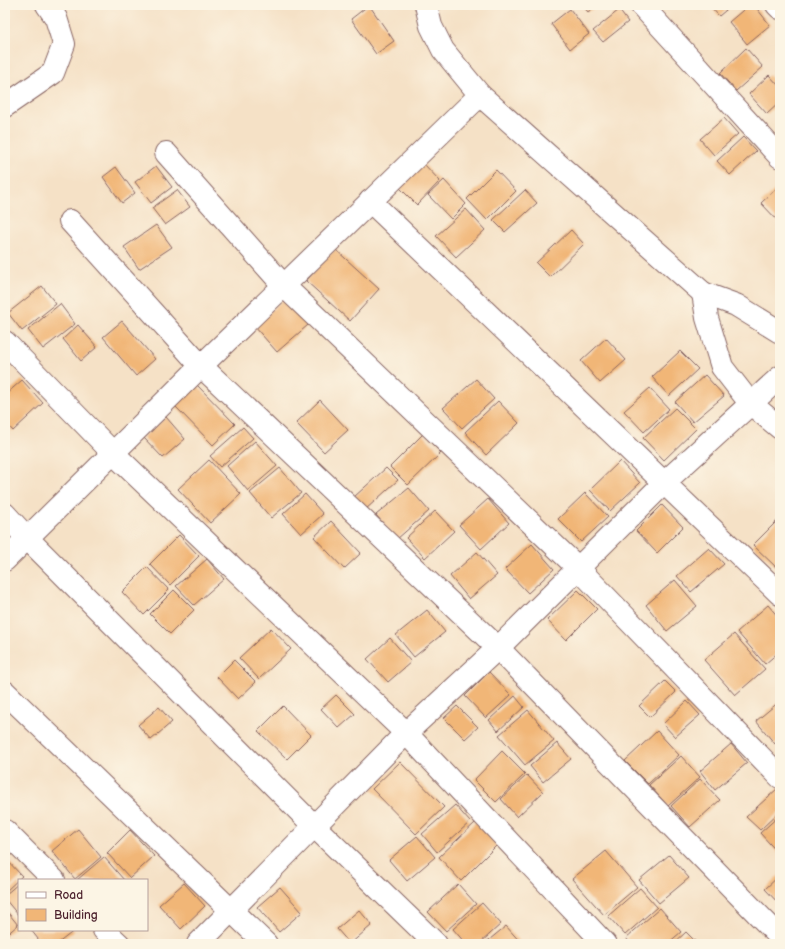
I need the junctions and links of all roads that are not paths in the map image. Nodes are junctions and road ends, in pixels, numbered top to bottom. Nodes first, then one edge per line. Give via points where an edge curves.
1 (47, 5) edge
2 (426, 5) edge
3 (641, 5) edge
4 (777, 5) edge
5 (780, 8) edge
6 (480, 95) junction
7 (5, 106) edge
8 (166, 153) dead end
9 (780, 157) edge
10 (370, 201) junction
11 (70, 221) dead end
12 (284, 286) junction
13 (703, 292) junction
14 (780, 332) edge
15 (5, 342) edge
16 (201, 366) junction
17 (780, 377) edge
18 (750, 403) junction
19 (780, 428) edge
20 (113, 453) junction
21 (665, 482) junction
22 (5, 514) edge
23 (27, 538) junction
24 (5, 560) edge
25 (578, 568) junction
26 (780, 594) edge
27 (498, 648) junction
28 (5, 692) edge
29 (406, 733) junction
30 (780, 777) edge
31 (314, 826) junction
32 (5, 831) edge
33 (53, 879) edge
34 (231, 909) junction
35 (105, 931) edge
36 (780, 938) edge
37 (119, 944) edge
38 (198, 944) edge
39 (266, 944) edge
40 (436, 944) edge
41 (605, 944) edge

1 - 7 street via 56,18 64,44 53,73
2 - 6 street via 443,50
3 - 9 street
4 - 5 street
6 - 10 street
6 - 13 street
8 - 12 street
10 - 12 street
10 - 21 street
11 - 16 street
12 - 16 street
12 - 25 street
13 - 14 street via 736,305
13 - 18 street via 707,318 722,367
15 - 20 street
16 - 20 street
16 - 27 street
17 - 18 street
18 - 19 street
18 - 21 street
20 - 23 street
20 - 29 street
21 - 25 street
21 - 26 street
22 - 23 street
23 - 24 street
23 - 31 street
25 - 27 street
25 - 30 street
27 - 29 street
27 - 36 street
28 - 34 street
29 - 31 street
29 - 41 street
31 - 34 street
31 - 40 street
32 - 33 street
34 - 38 street
34 - 39 street
35 - 37 street

